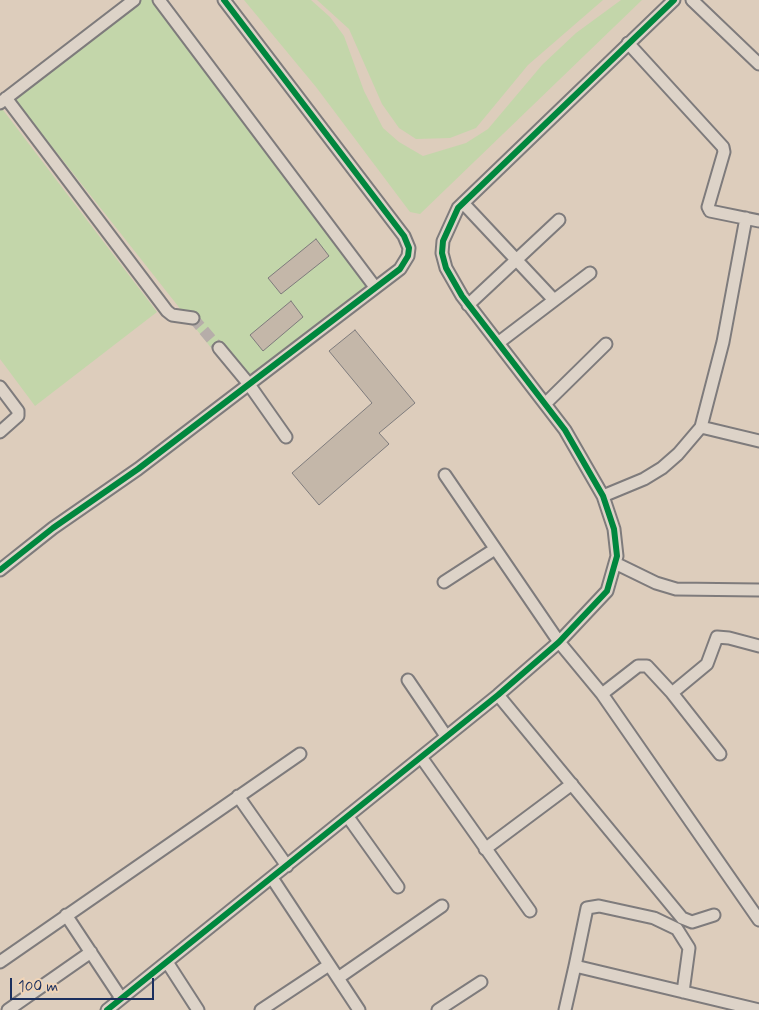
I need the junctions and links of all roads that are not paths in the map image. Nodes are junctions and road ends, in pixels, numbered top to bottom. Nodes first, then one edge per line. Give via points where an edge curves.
1 (134, 0) edge
2 (160, 0) edge
3 (224, 0) edge
4 (674, 0) edge
5 (692, 0) edge
6 (628, 44) junction
7 (759, 64) edge
8 (3, 101) edge
9 (463, 203) junction
10 (746, 218) junction
11 (559, 220) dead end
12 (759, 221) edge
13 (517, 260) junction
14 (590, 273) dead end
15 (375, 286) junction
16 (554, 300) junction
17 (468, 305) junction
18 (193, 318) tunnel mouth
19 (498, 343) junction
20 (606, 344) dead end
21 (219, 348) tunnel mouth
22 (248, 383) junction
23 (0, 387) edge
24 (545, 404) junction
25 (701, 428) junction
26 (0, 432) edge
27 (286, 437) dead end
28 (759, 441) edge
29 (445, 475) dead end
30 (603, 496) junction
31 (495, 549) junction
32 (615, 563) junction
33 (0, 570) edge
34 (444, 582) dead end
35 (759, 589) edge
36 (560, 642) junction
37 (759, 646) edge
38 (408, 680) dead end
39 (672, 693) junction
40 (602, 694) junction
41 (498, 695) junction
42 (446, 736) junction
43 (300, 754) dead end
44 (720, 754) dead end
45 (421, 757) junction
46 (572, 784) junction
47 (238, 796) junction
48 (348, 817) junction
49 (485, 849) junction
50 (287, 866) junction
51 (272, 878) junction
52 (398, 888) dead end
53 (442, 906) dead end
54 (530, 911) dead end
55 (66, 915) junction
56 (714, 915) dead end
57 (759, 920) edge
58 (91, 952) junction
59 (0, 962) edge
60 (167, 962) junction
61 (330, 965) junction
62 (575, 966) junction
63 (338, 978) junction
64 (481, 982) dead end
65 (683, 992) junction
66 (121, 998) junction
67 (8, 1010) edge
68 (107, 1010) edge
69 (198, 1010) edge
70 (261, 1010) edge
71 (359, 1010) edge
72 (438, 1010) edge
73 (565, 1010) edge
74 (759, 1010) edge

1 - 8 street
2 - 15 street
3 - 15 street via 404,236 408,256 400,269
4 - 6 street
5 - 7 street
6 - 9 street
6 - 10 street via 723,147 708,207 710,211
8 - 18 street via 167,310 172,315
9 - 13 street
9 - 17 street via 447,228 442,253 446,268
10 - 12 street
10 - 25 street via 723,342
11 - 13 street
13 - 16 street
13 - 17 street
14 - 16 street
15 - 22 street
16 - 19 street
17 - 19 street
19 - 24 street
20 - 24 street
21 - 22 street
22 - 27 street
22 - 33 street
23 - 26 street via 18,411 18,416
24 - 30 street via 565,430
25 - 28 street
25 - 30 street via 662,468
29 - 31 street
30 - 32 street via 614,529
31 - 34 street
31 - 36 street
32 - 35 street via 676,589
32 - 36 street via 607,591
36 - 40 street
36 - 41 street
37 - 39 street via 717,637 707,664
38 - 42 street
39 - 40 street via 650,668 642,664
39 - 44 street
40 - 57 street
41 - 42 street
41 - 46 street
42 - 45 street
43 - 47 street
45 - 48 street
45 - 49 street
46 - 49 street
46 - 56 street via 682,918 692,922
47 - 50 street
47 - 55 street
48 - 50 street
48 - 52 street
49 - 54 street
50 - 51 street
51 - 60 street
51 - 61 street
53 - 63 street
55 - 58 street
55 - 59 street
58 - 66 street
58 - 67 street
60 - 66 street
60 - 69 street
61 - 63 street
61 - 70 street
62 - 65 street
62 - 65 street via 588,908 599,906 654,918 677,928 689,948
62 - 73 street
63 - 71 street
64 - 72 street
65 - 74 street
66 - 68 street

